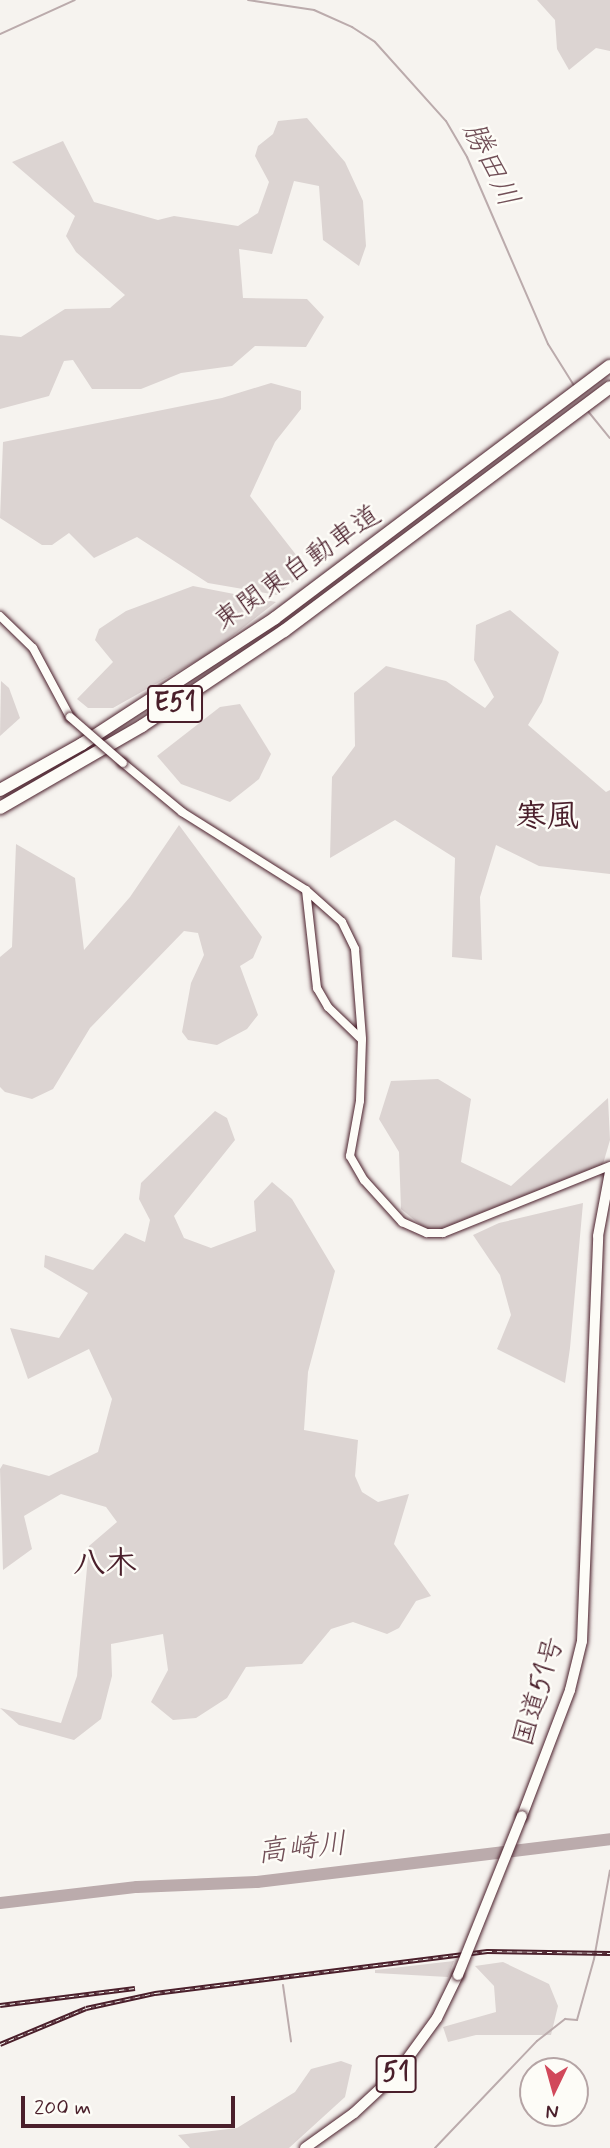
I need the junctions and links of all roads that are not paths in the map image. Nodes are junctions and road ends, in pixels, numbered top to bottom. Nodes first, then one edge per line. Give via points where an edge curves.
1 (610, 366) edge
2 (610, 387) edge
3 (0, 616) edge
4 (0, 790) edge
5 (0, 808) edge
6 (306, 890) junction
7 (362, 1040) junction
8 (610, 1166) edge
9 (610, 1172) edge
10 (305, 2148) edge

1 - 4 highway, 東関東自動車道 / E51 via 334,576 133,712
2 - 5 highway, 東関東自動車道 / E51 via 344,590 152,719
3 - 6 street, bridge via 33,648 70,717 182,812
6 - 7 street via 317,988
6 - 7 street via 342,922 355,949
7 - 8 street via 360,1101 350,1156 364,1180 413,1229 443,1233
9 - 10 highway, 国道51号 / 51, bridge via 598,1236 582,1641 570,1690 437,2018 397,2073 354,2113

